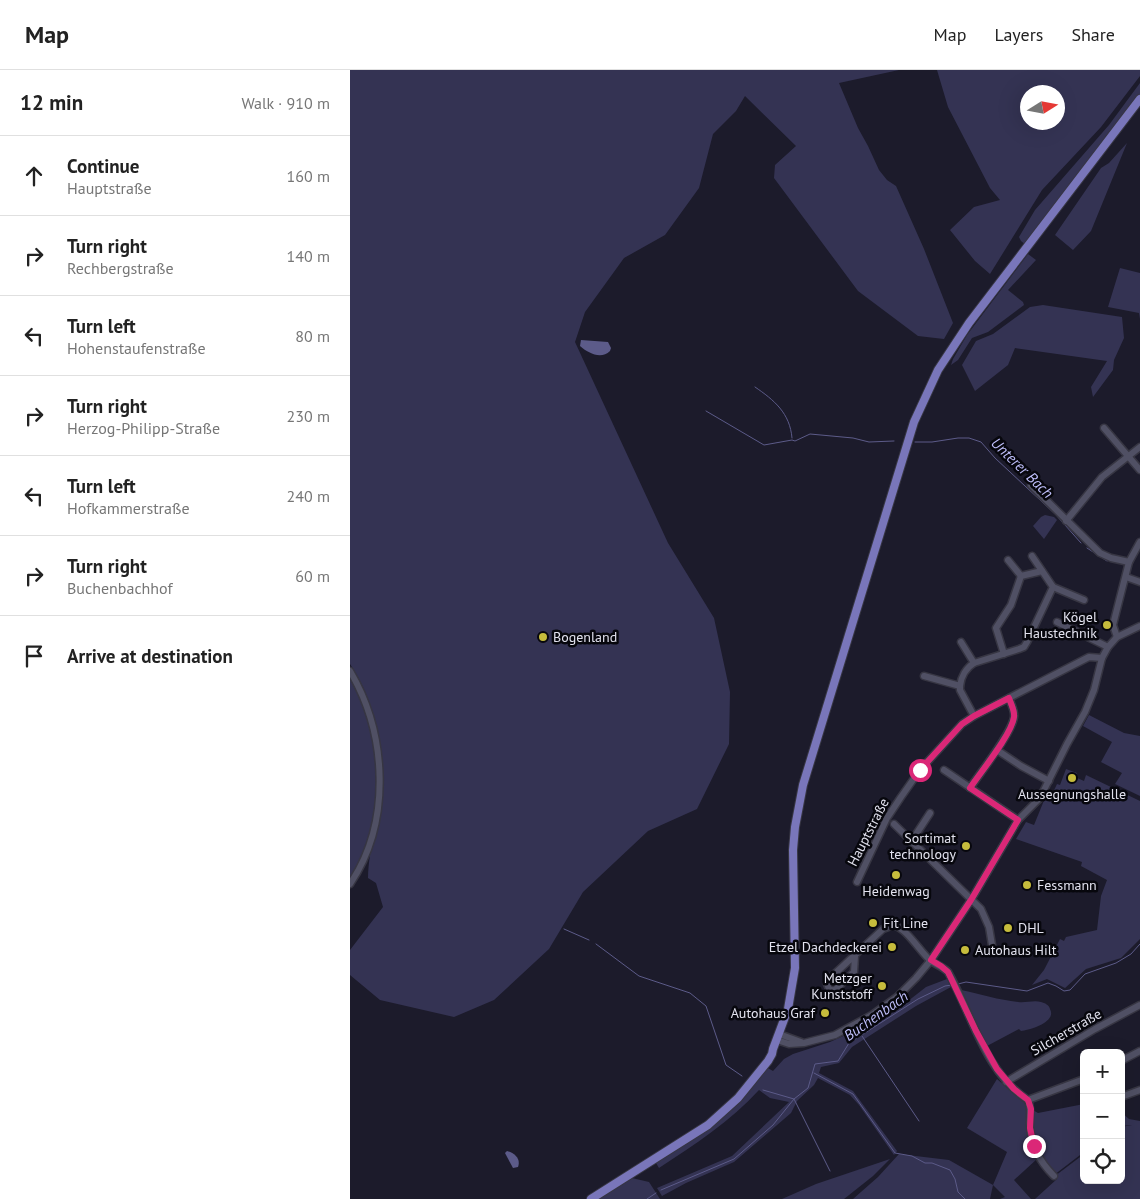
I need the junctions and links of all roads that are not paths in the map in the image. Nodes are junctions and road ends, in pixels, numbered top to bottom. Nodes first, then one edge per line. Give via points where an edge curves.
1 (1140, 99) edge
2 (1104, 428) dead end
3 (1140, 448) edge
4 (1127, 456) junction
5 (1140, 470) edge
6 (1031, 485) dead end
7 (1066, 521) junction
8 (1140, 542) edge
9 (1032, 556) dead end
10 (1008, 560) dead end
11 (1129, 562) junction
12 (1042, 571) junction
13 (1021, 576) junction
14 (1126, 577) junction
15 (1140, 582) edge
16 (1053, 587) junction
17 (1084, 600) dead end
18 (1057, 622) dead end
19 (1139, 629) edge
20 (1117, 637) junction
21 (961, 642) dead end
22 (1108, 647) junction
23 (1004, 654) junction
24 (1102, 658) junction
25 (974, 663) junction
26 (350, 671) edge
27 (924, 676) dead end
28 (960, 686) junction
29 (1009, 698) junction
30 (974, 716) junction
31 (997, 750) junction
32 (944, 770) dead end
33 (1049, 781) junction
34 (970, 788) junction
35 (930, 813) dead end
36 (1018, 820) junction
37 (894, 824) dead end
38 (912, 842) junction
39 (857, 882) dead end
40 (350, 884) edge
41 (971, 900) junction
42 (992, 945) dead end
43 (855, 956) junction
44 (931, 960) junction
45 (1140, 1005) edge
46 (778, 1037) junction
47 (1140, 1051) edge
48 (1125, 1059) edge
49 (1080, 1080) edge
50 (1006, 1082) junction
51 (1140, 1090) edge
52 (1125, 1096) edge
53 (1028, 1100) junction
54 (1054, 1176) dead end
55 (590, 1199) edge

1 - 46 main road via 969,323 938,370 914,422 803,785 795,827 792,872 795,968 788,1009
2 - 4 street
3 - 4 street
4 - 5 street
4 - 7 street via 1102,477
6 - 7 street
7 - 11 street via 1100,553
8 - 11 street
9 - 12 street
10 - 13 street
11 - 14 street
12 - 13 street
12 - 16 street
13 - 23 street via 1011,605 996,628
14 - 15 street
14 - 20 street via 1113,624
16 - 17 street
16 - 23 street via 1024,647
18 - 22 street
19 - 20 street
20 - 22 street
21 - 25 street
22 - 24 street
23 - 25 street
24 - 29 street, Hauptstraße via 1090,657
24 - 33 street via 1085,712
25 - 28 street via 969,666
26 - 40 street via 371,721 379,786 371,840 363,863
27 - 28 street
28 - 30 street
29 - 30 street, Hauptstraße
29 - 31 street via 1014,717
30 - 39 street, Hauptstraße via 962,724 920,770 901,796
31 - 33 street
31 - 34 street
32 - 34 street
33 - 36 street via 1040,798
34 - 36 street
35 - 38 street
36 - 41 street
37 - 38 street
38 - 41 street
41 - 42 street via 984,914
41 - 44 street
43 - 43 street via 854,972 834,992 829,989 830,979
43 - 44 street via 883,929 893,925 902,929
44 - 46 street via 896,997 872,1015 835,1035 804,1043
44 - 50 street via 952,979 976,1031
45 - 50 street, Silcherstraße
46 - 55 main road via 764,1065 738,1098 708,1125
47 - 48 street
49 - 53 street
50 - 53 street
51 - 52 street
53 - 54 street via 1034,1146 1040,1161

